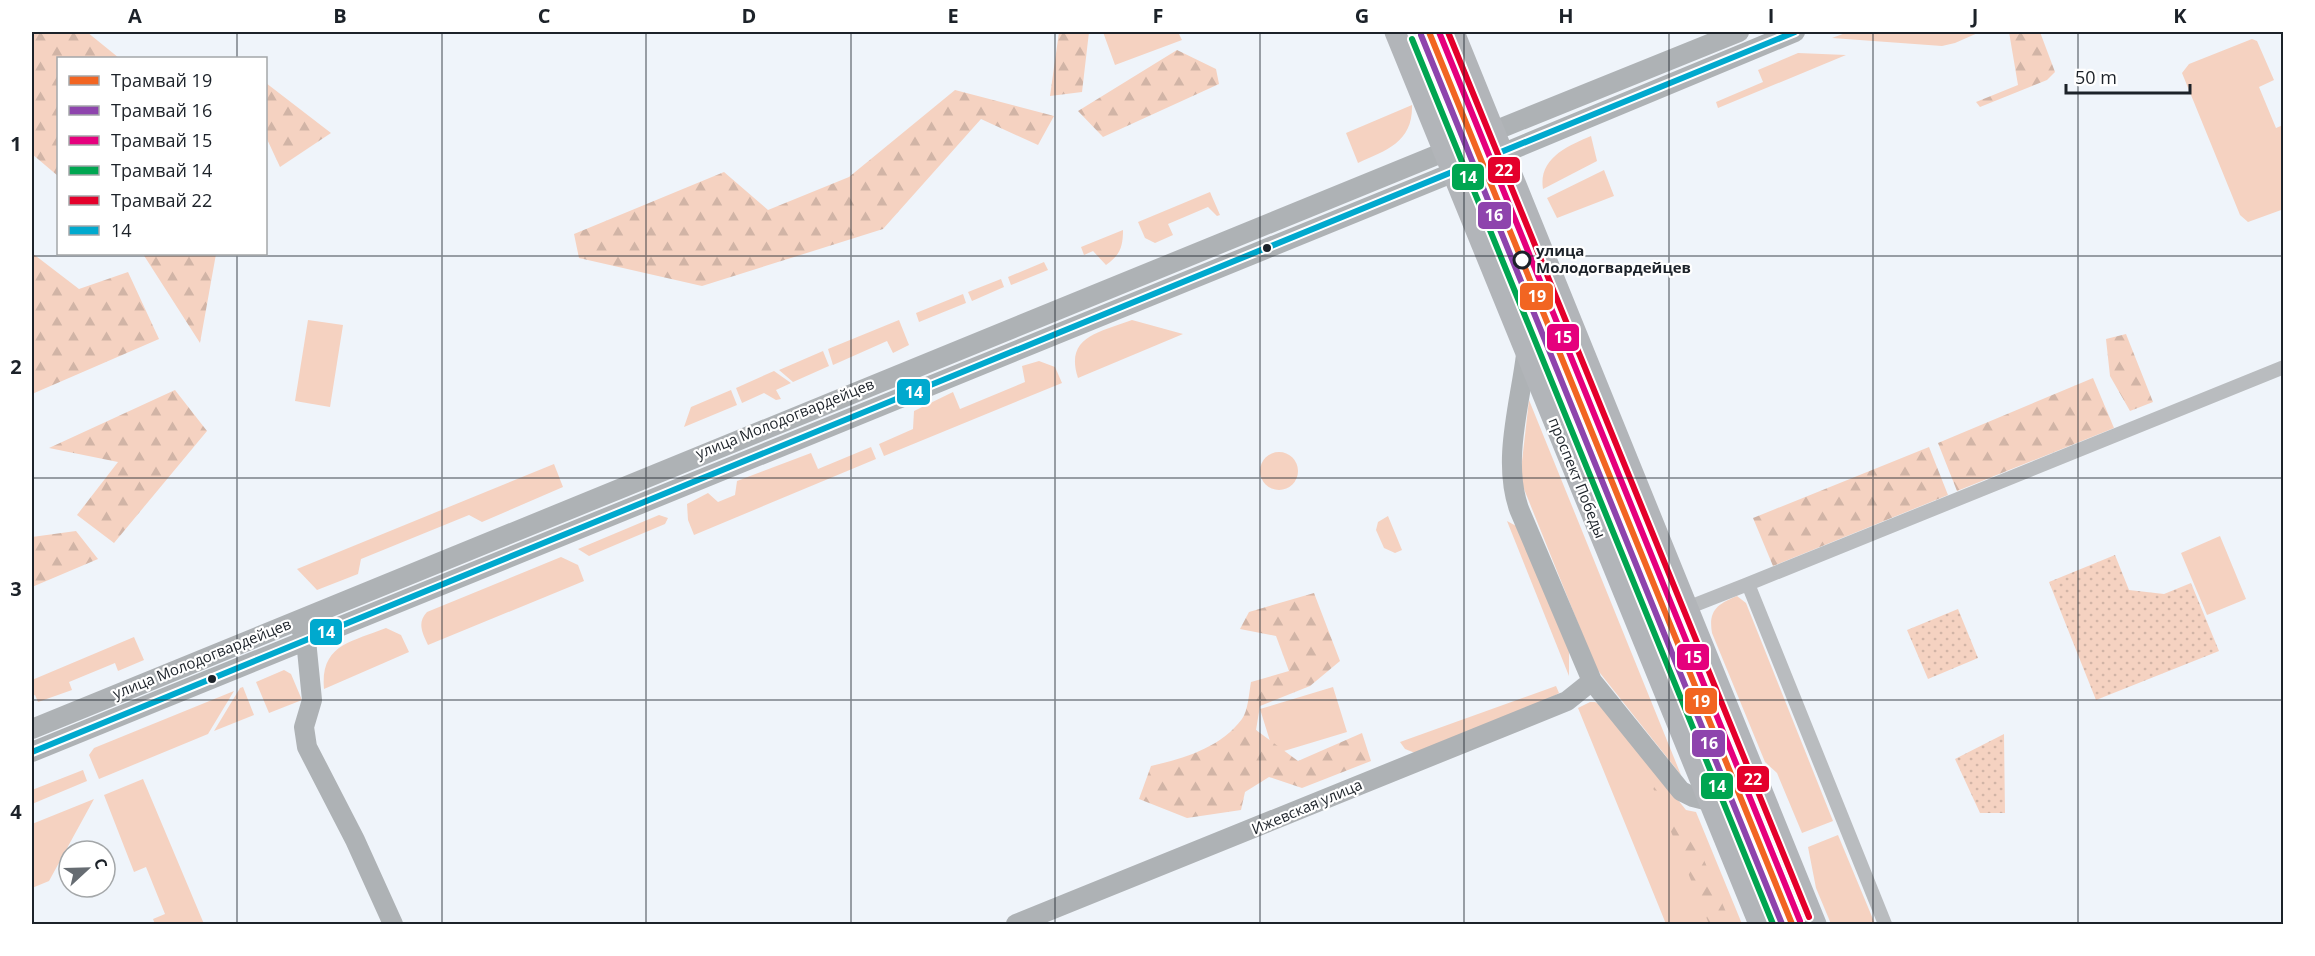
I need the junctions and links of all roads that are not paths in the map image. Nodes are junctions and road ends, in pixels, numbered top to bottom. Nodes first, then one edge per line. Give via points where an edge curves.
1 (1395, 32) edge
2 (1454, 32) edge
3 (1739, 32) edge
4 (1795, 32) edge
5 (1494, 131) junction
6 (1444, 152) junction
7 (1504, 153) junction
8 (1452, 173) junction
9 (1526, 354) junction
10 (2283, 367) edge
11 (1748, 584) junction
12 (1687, 608) junction
13 (298, 620) junction
14 (306, 640) junction
15 (1592, 681) junction
16 (32, 729) edge
17 (32, 752) edge
18 (1709, 801) junction
19 (393, 924) edge
20 (1016, 924) edge
21 (1759, 924) edge
22 (1816, 924) edge
23 (1885, 924) edge

1 - 6 main road, проспект Победы
2 - 5 main road
3 - 5 main road, улица Молодогвардейцев
4 - 7 main road, улица Молодогвардейцев
5 - 6 main road, улица Молодогвардейцев
5 - 7 main road
6 - 8 main road, проспект Победы
6 - 13 main road, улица Молодогвардейцев
7 - 8 main road, улица Молодогвардейцев
7 - 12 main road
8 - 9 main road, проспект Победы
8 - 14 main road, улица Молодогвардейцев
9 - 15 main road via 1512,488
9 - 18 main road, проспект Победы
10 - 11 street
11 - 12 street
11 - 23 street
12 - 22 main road
13 - 14 main road
13 - 16 main road, улица Молодогвардейцев
14 - 17 main road, улица Молодогвардейцев
14 - 19 main road via 312,700 304,726 306,747
15 - 18 main road via 1681,791
15 - 20 main road, Ижевская улица via 1568,701
18 - 21 main road, проспект Победы

